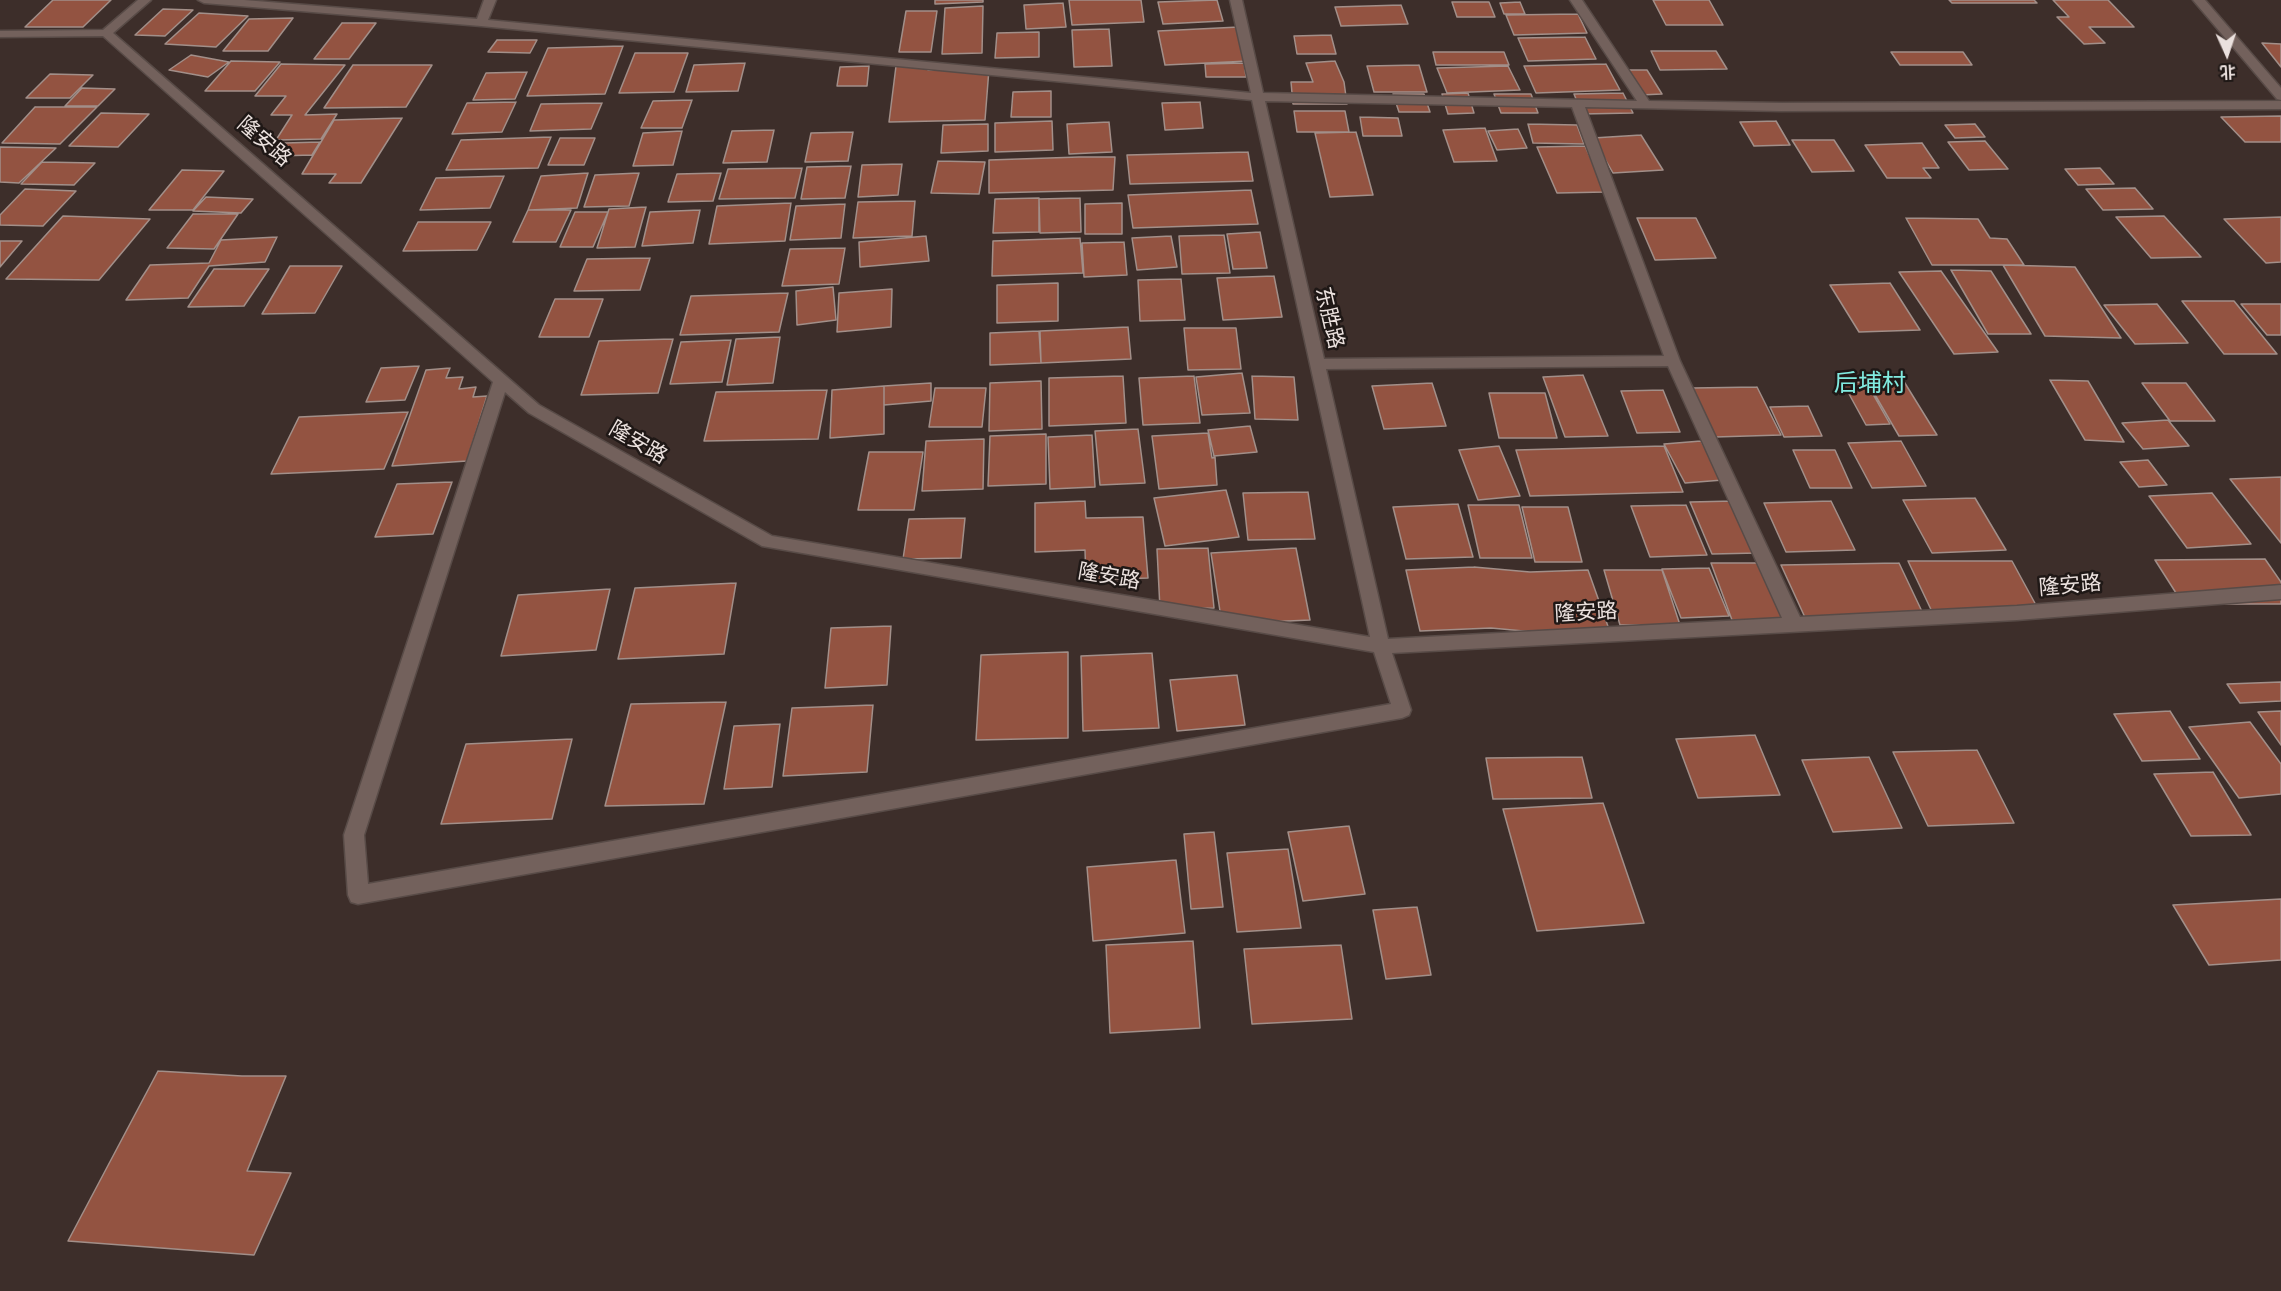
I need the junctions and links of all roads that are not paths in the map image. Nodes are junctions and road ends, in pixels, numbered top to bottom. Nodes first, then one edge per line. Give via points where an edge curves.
1 (145, 0) edge
2 (204, 0) edge
3 (490, 0) edge
4 (1236, 0) edge
5 (1576, 0) edge
6 (2199, 0) edge
7 (481, 23) junction
8 (106, 33) junction
9 (0, 34) edge
10 (2281, 96) edge
11 (1258, 97) junction
12 (1577, 103) junction
13 (1646, 105) junction
14 (2281, 105) edge
15 (1673, 361) junction
16 (1318, 364) junction
17 (501, 381) junction
18 (2281, 592) edge
19 (1794, 624) junction
20 (1381, 646) junction

1 - 8 street
2 - 7 street
3 - 7 street
4 - 11 street, 东胜路
5 - 13 street
6 - 10 street
7 - 11 street
8 - 9 street
8 - 17 street, 隆安路
11 - 12 street
11 - 16 street, 东胜路
12 - 13 street
12 - 15 street
13 - 14 street
15 - 16 street
15 - 19 street
16 - 20 street, 东胜路
17 - 20 street, 隆安路 via 534,409 768,542
17 - 20 street, 东胜路 via 354,836 358,895 1401,710
18 - 19 street, 隆安路 via 2017,613
19 - 20 street, 隆安路

